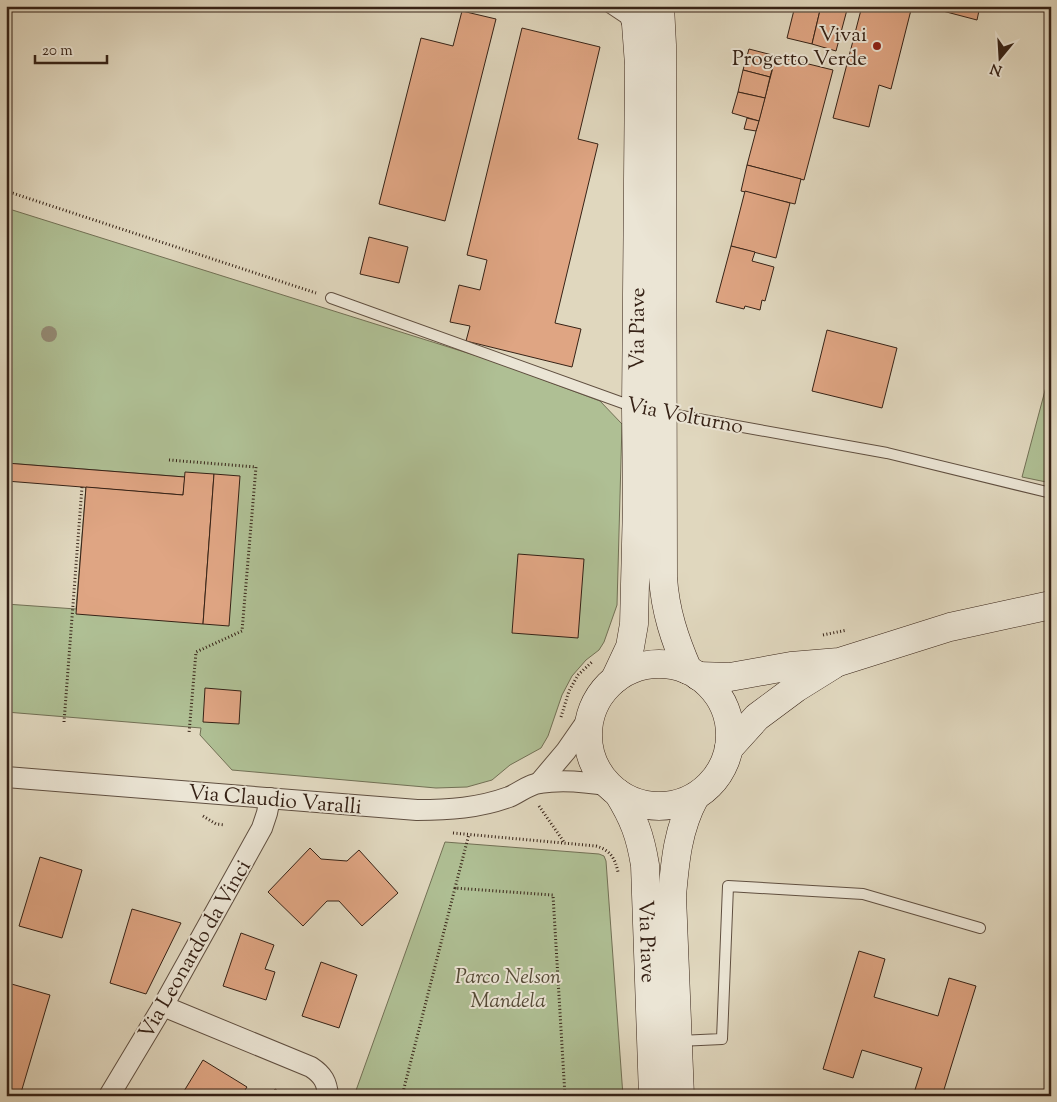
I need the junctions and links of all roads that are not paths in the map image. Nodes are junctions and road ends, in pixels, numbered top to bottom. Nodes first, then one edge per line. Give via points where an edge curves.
1 (607, 6) edge
2 (633, 6) edge
3 (660, 6) edge
4 (638, 46) junction
5 (331, 298) road end
6 (649, 411) junction
7 (1051, 493) edge
8 (1051, 605) edge
9 (838, 662) junction
10 (693, 673) junction
11 (615, 679) junction
12 (590, 715) junction
13 (729, 748) junction
14 (6, 777) edge
15 (539, 783) junction
16 (614, 790) junction
17 (695, 797) junction
18 (270, 798) junction
19 (980, 928) dead end
20 (163, 1006) junction
21 (678, 1041) junction
22 (328, 1089) edge
23 (109, 1096) edge
24 (653, 1096) edge
25 (680, 1096) edge

1 - 4 lane via 625,18
2 - 4 street, Via Piave
3 - 6 street, Via Piave via 662,45
4 - 6 street, Via Piave
5 - 6 lane, Via Volturno
6 - 7 lane, Via Volturno via 886,453
6 - 10 street, Via Piave via 664,600 672,631
6 - 11 street, Via Piave via 637,504 634,624 630,647
8 - 9 street via 950,626
9 - 10 street via 730,676
9 - 13 street via 757,717
10 - 11 street via 667,664 645,665
10 - 13 street via 715,690 725,708 730,728
11 - 12 street via 600,695
12 - 15 street, Via Claudio Varalli
12 - 16 street via 589,748 596,769
13 - 17 street via 717,776
14 - 18 street, Via Claudio Varalli
15 - 16 street, Via Claudio Varalli via 578,782
15 - 18 street, Via Claudio Varalli via 486,804 455,810
16 - 17 street via 636,802 656,806 676,804
16 - 24 street, Via Piave via 638,830 645,865
17 - 21 street, Via Piave via 682,824 672,896
18 - 20 street, Via Leonardo da Vinci via 262,828
19 - 21 lane via 863,894 728,886 722,1039
20 - 22 street via 311,1068 321,1074
20 - 23 street, Via Leonardo da Vinci
21 - 25 street, Via Piave

